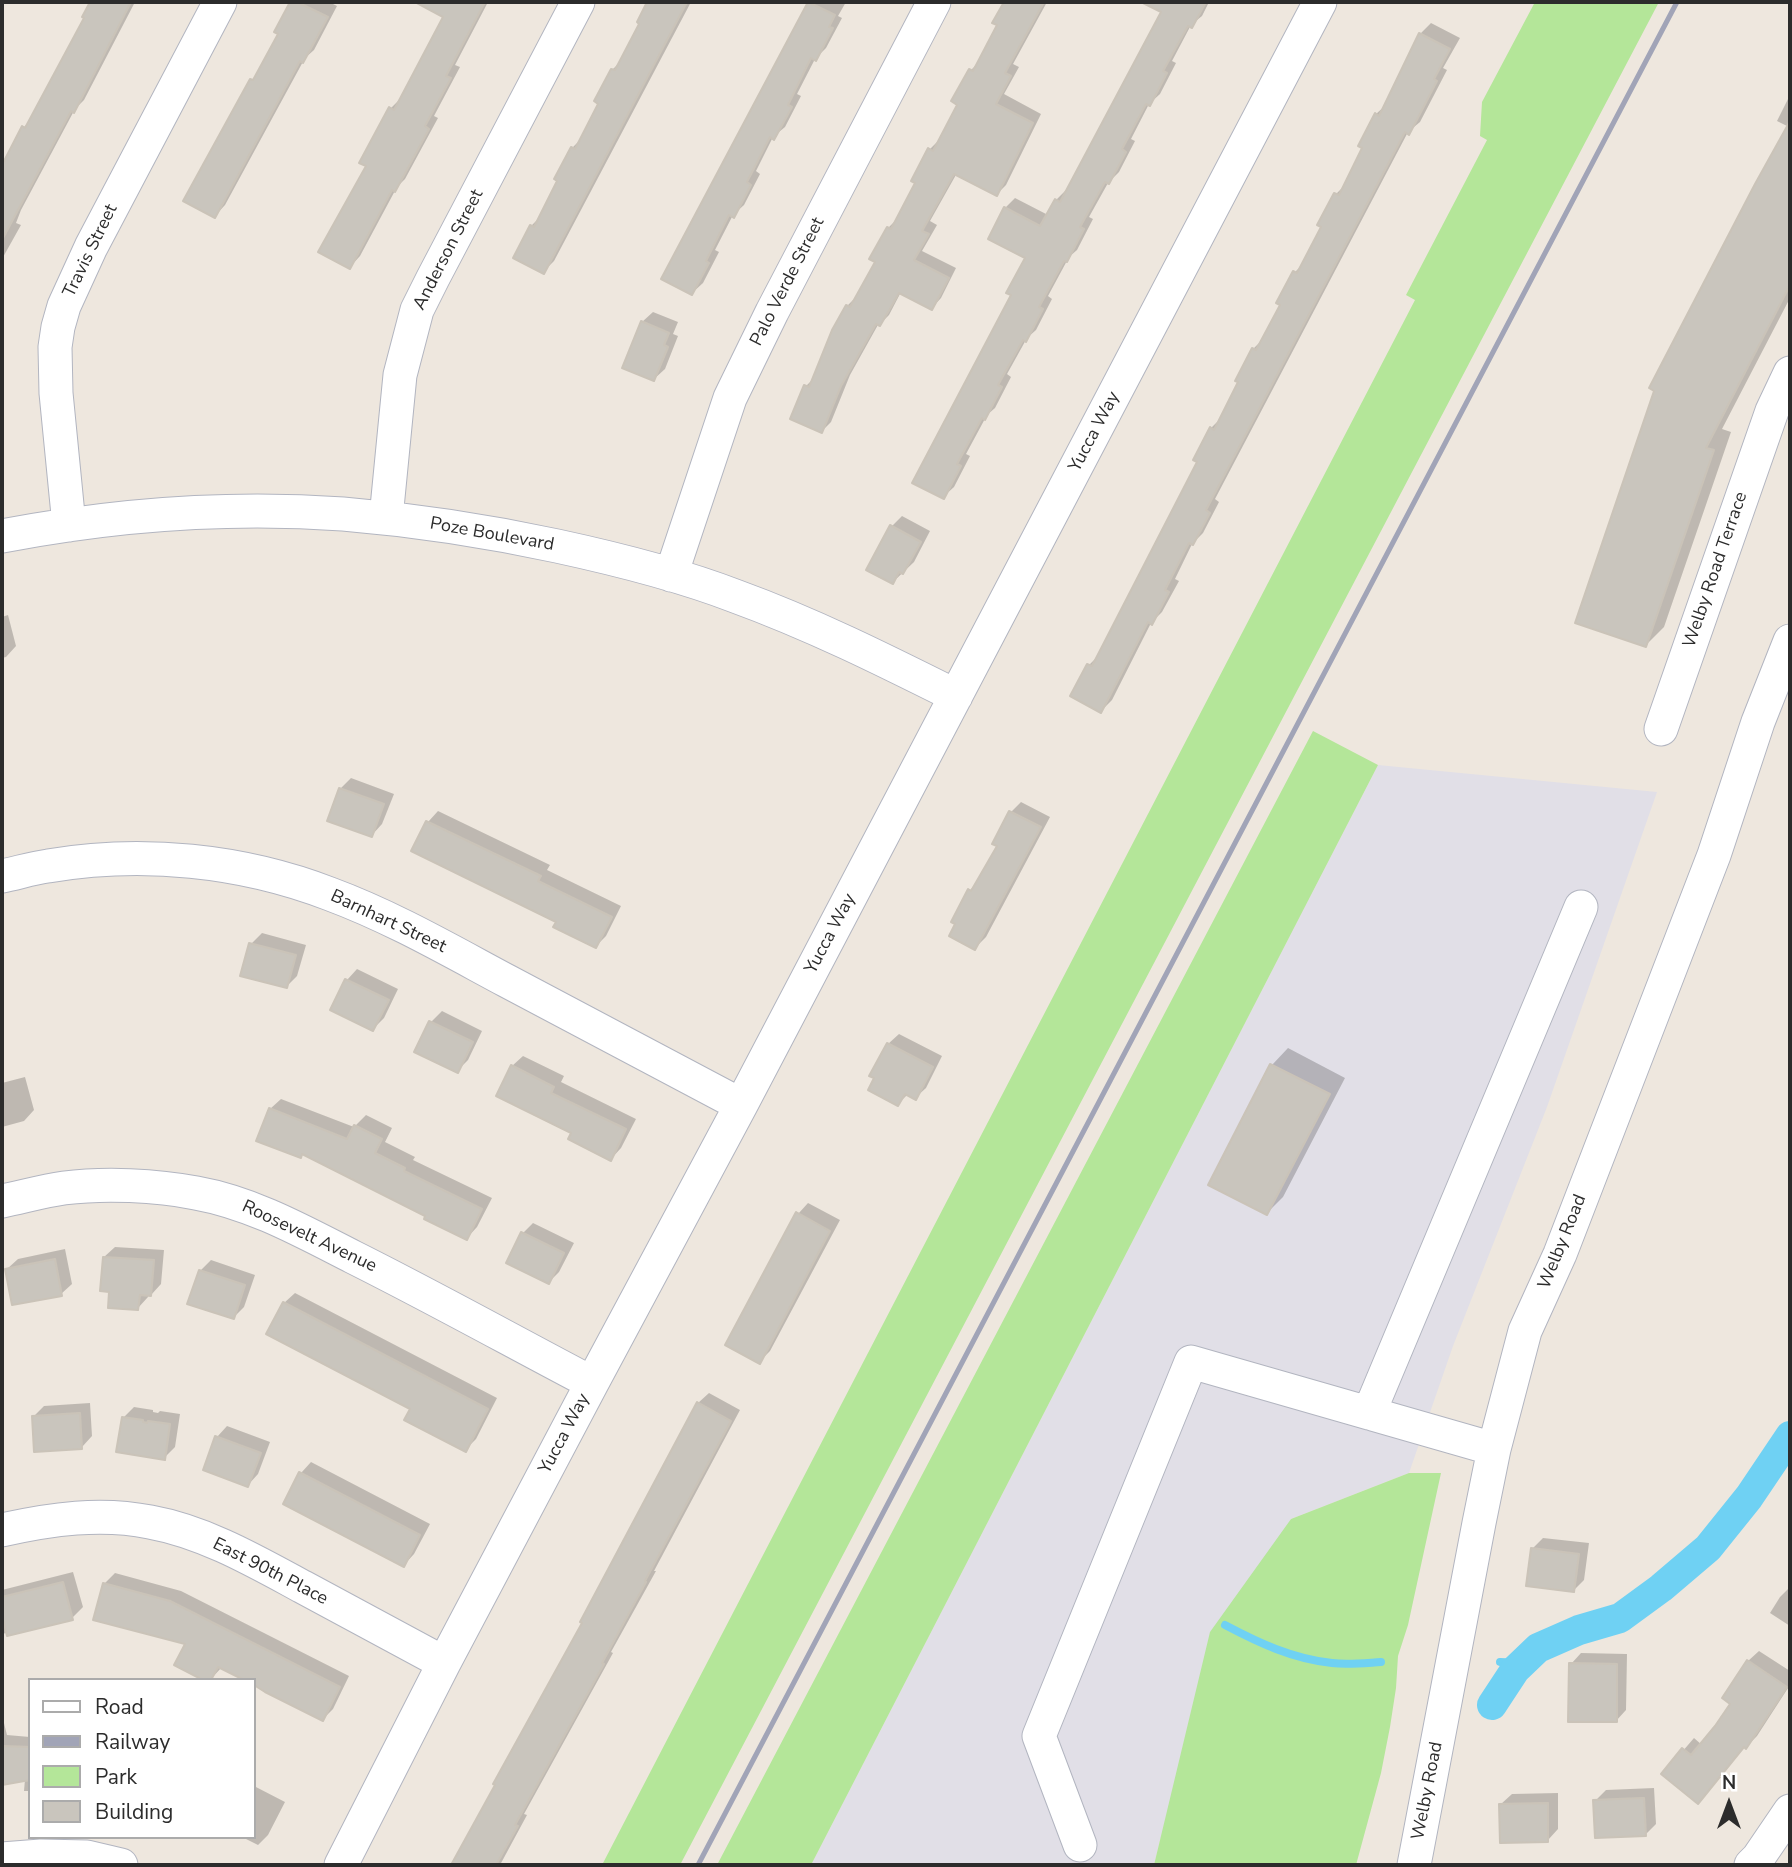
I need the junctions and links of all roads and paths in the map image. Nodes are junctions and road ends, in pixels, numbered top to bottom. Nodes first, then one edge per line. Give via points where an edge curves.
1 (220, 2) edge
2 (578, 2) edge
3 (934, 2) edge
4 (1320, 2) edge
5 (1790, 373) edge
6 (1781, 415) edge
7 (387, 518) junction
8 (69, 525) junction
9 (2, 536) edge
10 (671, 575) junction
11 (1790, 642) edge
12 (956, 696) junction
13 (1661, 729) dead end
14 (2, 876) edge
15 (1581, 907) dead end
16 (741, 1105) junction
17 (2, 1201) edge
18 (592, 1383) junction
19 (1369, 1413) junction
20 (1494, 1449) junction
21 (2, 1530) edge
22 (444, 1663) junction
23 (1790, 1811) edge
24 (1080, 1844) dead end
25 (2, 1859) edge
26 (121, 1865) edge
27 (341, 1865) edge
28 (1415, 1865) edge
29 (1751, 1865) edge

1 - 8 street, Travis Street via 64,306 55,347 56,393
2 - 7 street, Anderson Street via 417,310 400,375
3 - 10 street, Palo Verde Street via 730,398
4 - 12 street, Yucca Way
5 - 6 street, Welby Road Terrace
6 - 13 street, Welby Road Terrace
7 - 8 street, Poze Boulevard via 261,512 165,514
7 - 10 street, Poze Boulevard via 517,537
8 - 9 street, Poze Boulevard
10 - 12 street, Poze Boulevard via 830,634
11 - 20 street, Welby Road via 1714,855 1560,1254 1525,1331
12 - 16 street, Yucca Way
14 - 16 street, Barnhart Street via 83,861 169,859 248,869 291,880 417,933
15 - 19 street
16 - 18 street, Yucca Way
17 - 18 street, Roosevelt Avenue via 96,1186 166,1188 232,1201 280,1220
18 - 22 street, Yucca Way
19 - 20 street
19 - 24 street via 1191,1362 1039,1736
20 - 28 street, Welby Road
21 - 22 street, East 90th Place via 67,1518 114,1517 182,1531 240,1553
22 - 27 street, Yucca Way
23 - 29 street
25 - 26 street via 87,1857

